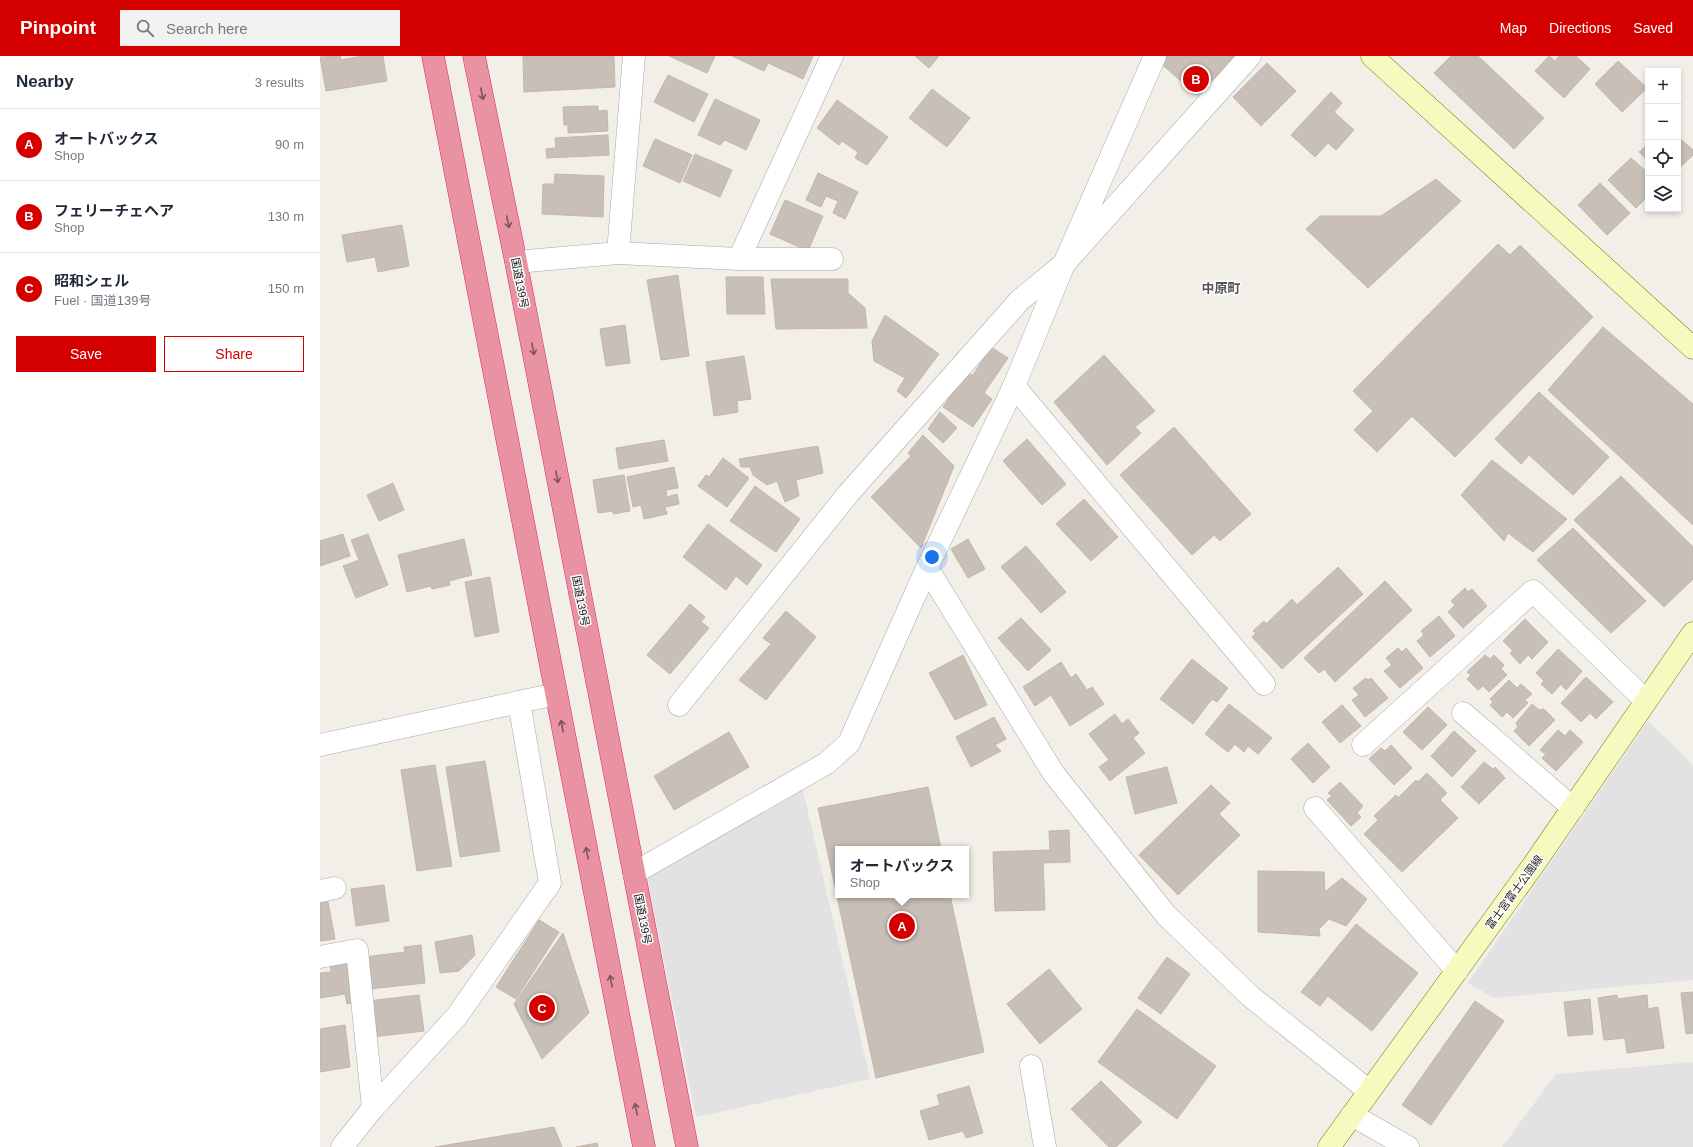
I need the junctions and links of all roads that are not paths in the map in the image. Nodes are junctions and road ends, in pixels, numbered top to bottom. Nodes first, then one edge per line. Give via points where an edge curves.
1 (433, 56) edge
2 (474, 56) edge
3 (634, 56) edge
4 (832, 56) edge
5 (1155, 56) edge
6 (1250, 56) edge
7 (1372, 56) edge
8 (618, 253) junction
9 (739, 259) junction
10 (832, 259) dead end
11 (516, 262) junction
12 (1064, 264) junction
13 (1693, 348) edge
14 (1014, 386) junction
15 (927, 568) junction
16 (1693, 633) edge
17 (1264, 684) dead end
18 (556, 694) junction
19 (1646, 701) junction
20 (519, 702) junction
21 (679, 706) dead end
22 (1463, 713) dead end
23 (320, 745) edge
24 (1363, 745) dead end
25 (1315, 808) dead end
26 (1572, 808) junction
27 (634, 873) junction
28 (320, 957) edge
29 (1457, 971) junction
30 (1031, 1066) dead end
31 (1369, 1091) junction
32 (373, 1108) junction
33 (1352, 1115) junction
34 (342, 1147) edge
35 (644, 1147) edge
36 (687, 1147) edge
37 (1045, 1147) edge
38 (1329, 1147) edge
39 (1408, 1147) edge

1 - 18 highway
2 -> 11 highway, 国道139号
3 - 8 street
4 - 9 street
5 - 12 street
6 - 12 street
7 - 13 main road
8 - 9 street
8 - 11 street
9 - 10 street
11 -> 27 highway, 国道139号
12 - 14 street
12 - 21 street via 1020,300 848,494
14 - 15 street
14 - 17 street
15 - 27 street via 849,743 827,763
15 - 31 street via 1054,774 1166,915 1250,996
16 - 19 main road, 富士宮富士公園線
18 - 20 street
35 -> 18 highway
19 - 24 street via 1533,591
19 - 26 main road, 富士宮富士公園線
20 - 23 street
20 - 32 street via 550,883 457,1016
22 - 26 street
25 - 29 street
26 - 29 main road, 富士宮富士公園線
27 - 36 highway, 国道139号
28 - 32 street via 357,950
29 - 31 main road, 富士宮富士公園線
30 - 37 street
31 - 33 main road, 富士宮富士公園線
32 - 34 street
33 - 38 main road, 富士宮富士公園線
33 - 39 street

